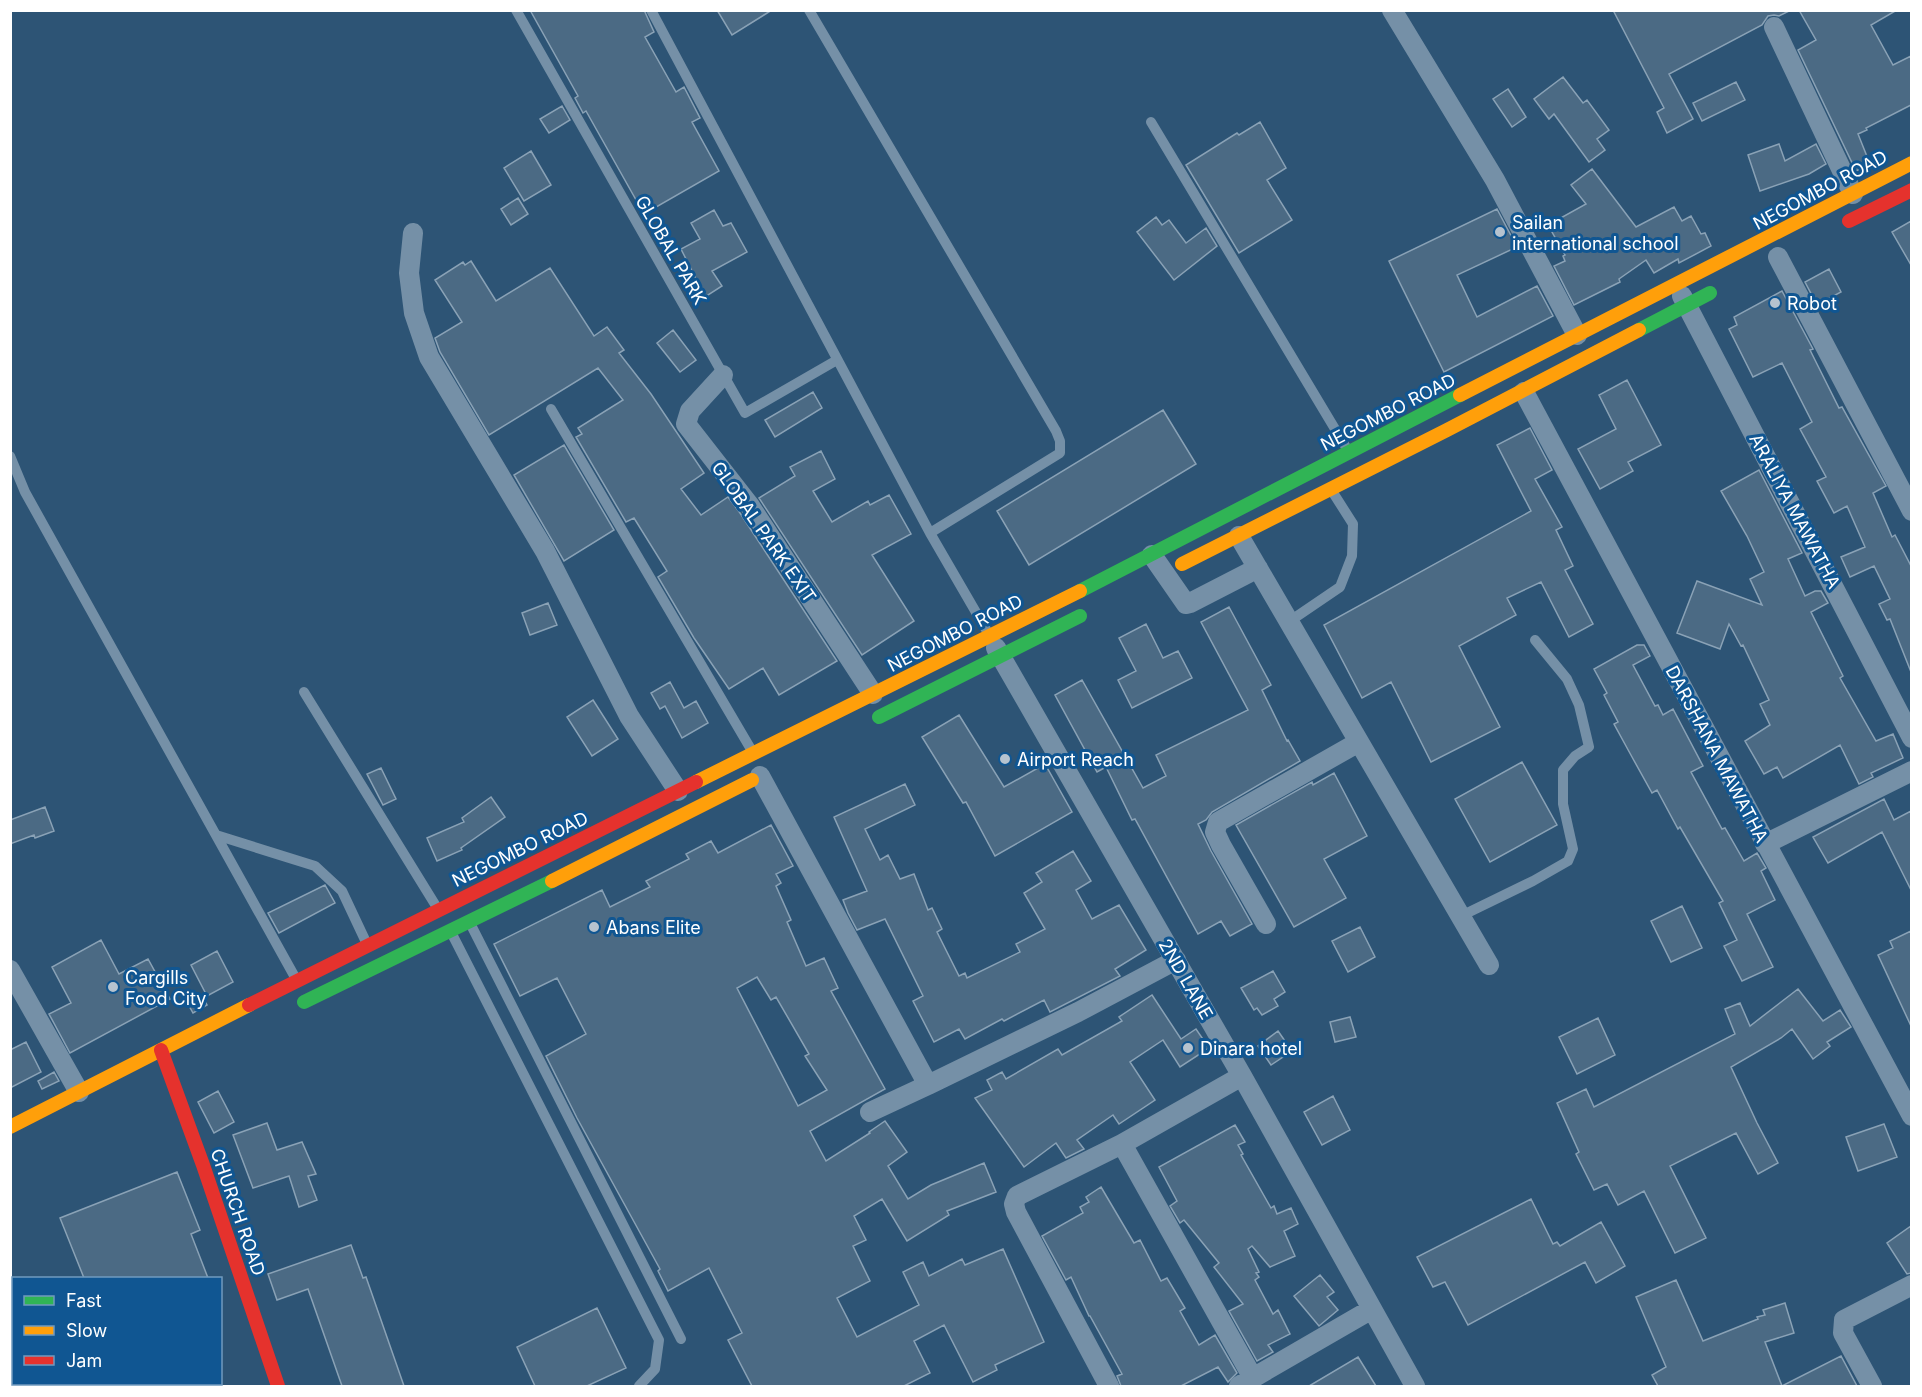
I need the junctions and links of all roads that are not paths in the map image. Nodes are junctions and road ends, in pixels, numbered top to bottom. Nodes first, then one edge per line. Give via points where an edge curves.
1 (516, 10) edge
2 (651, 10) edge
3 (809, 10) edge
4 (1392, 10) edge
5 (1774, 27) dead end
6 (1152, 122) dead end
7 (1911, 163) edge
8 (1911, 190) edge
9 (1853, 194) junction
10 (1839, 226) dead end
11 (413, 233) dead end
12 (1778, 257) dead end
13 (1727, 284) dead end
14 (1677, 285) junction
15 (1687, 306) junction
16 (1577, 335) junction
17 (837, 360) junction
18 (723, 375) junction
19 (1524, 392) junction
20 (550, 409) dead end
21 (1348, 452) junction
22 (10, 456) edge
23 (1332, 490) junction
24 (1911, 511) edge
25 (930, 533) junction
26 (1239, 536) junction
27 (1152, 555) junction
28 (1258, 568) junction
29 (1158, 576) junction
30 (1092, 610) dead end
31 (1290, 621) junction
32 (990, 636) junction
33 (1535, 640) dead end
34 (1001, 657) junction
35 (304, 692) dead end
36 (873, 694) junction
37 (865, 724) dead end
38 (1911, 738) edge
39 (1359, 742) junction
40 (754, 754) junction
41 (1911, 771) edge
42 (766, 773) joint
43 (678, 791) junction
44 (216, 835) junction
45 (1765, 844) junction
46 (438, 910) junction
47 (1461, 916) junction
48 (470, 922) junction
49 (1266, 924) dead end
50 (451, 931) junction
51 (367, 945) junction
52 (1176, 960) junction
53 (1489, 965) dead end
54 (10, 970) edge
55 (297, 981) junction
56 (294, 1007) dead end
57 (161, 1050) junction
58 (1242, 1076) junction
59 (928, 1085) junction
60 (79, 1092) junction
61 (870, 1112) dead end
62 (1911, 1116) edge
63 (10, 1126) edge
64 (1122, 1144) junction
65 (1911, 1285) edge
66 (1372, 1309) junction
67 (681, 1338) dead end
68 (1246, 1382) edge
69 (278, 1386) edge
70 (639, 1386) edge
71 (1109, 1386) edge
72 (1415, 1386) edge
73 (1872, 1386) edge

1 - 18 lane, GLOBAL PARK
2 - 17 lane
3 - 25 lane via 1060,441 1060,453
4 - 16 street via 1495,180
5 - 9 street
6 - 21 lane
7 - 9 main road, NEGOMBO ROAD
8 - 10 main road
9 - 14 main road, NEGOMBO ROAD
11 - 43 street via 409,273 414,313 429,357 545,551 629,716
12 - 24 street
13 - 15 main road
14 - 15 street, ARALIYA MAWATHA
14 - 16 main road, NEGOMBO ROAD
15 - 19 main road
15 - 38 street, ARALIYA MAWATHA
16 - 21 main road, NEGOMBO ROAD
17 - 18 lane, GLOBAL PARK via 745,413
17 - 25 lane
18 - 36 street, GLOBAL PARK EXIT via 690,411 686,424 750,506
19 - 23 main road
19 - 45 street, DARSHANA MAWATHA
20 - 40 lane
21 - 27 main road, NEGOMBO ROAD
22 - 44 lane via 25,492
23 - 26 main road
23 - 31 lane via 1353,524 1352,556 1340,587
25 - 32 lane
26 - 28 street
26 - 29 main road
27 - 29 street
27 - 32 main road, NEGOMBO ROAD
28 - 29 street via 1186,604
28 - 31 street
30 - 34 main road
31 - 39 street
32 - 34 street, 2ND LANE
32 - 36 main road, NEGOMBO ROAD
33 - 47 lane via 1567,678 1579,705 1589,747 1563,770 1563,804 1573,849 1568,861
34 - 37 main road
34 - 52 street, 2ND LANE
35 - 46 lane
36 - 40 main road, NEGOMBO ROAD
39 - 47 street
39 - 49 street via 1218,822 1215,832 1221,845
40 - 43 main road, NEGOMBO ROAD
41 - 45 street
42 - 48 main road
42 - 59 street
43 - 46 main road, NEGOMBO ROAD
44 - 51 lane via 315,866 342,891
44 - 55 lane
45 - 62 street, DARSHANA MAWATHA
46 - 51 main road, NEGOMBO ROAD
47 - 53 street
48 - 50 main road
48 - 67 lane
50 - 56 main road
50 - 70 lane via 658,1340 655,1369
51 - 55 main road, NEGOMBO ROAD
52 - 58 street, 2ND LANE
52 - 59 street
54 - 60 street
55 - 57 main road, NEGOMBO ROAD
57 - 60 main road, NEGOMBO ROAD
57 - 69 main road, CHURCH ROAD
58 - 64 street
58 - 66 street, 2ND LANE
59 - 61 street
60 - 63 main road, NEGOMBO ROAD
64 - 68 street
64 - 71 street via 1017,1196 1014,1204
65 - 73 street via 1844,1320 1843,1333
66 - 68 street
66 - 72 street, 2ND LANE

